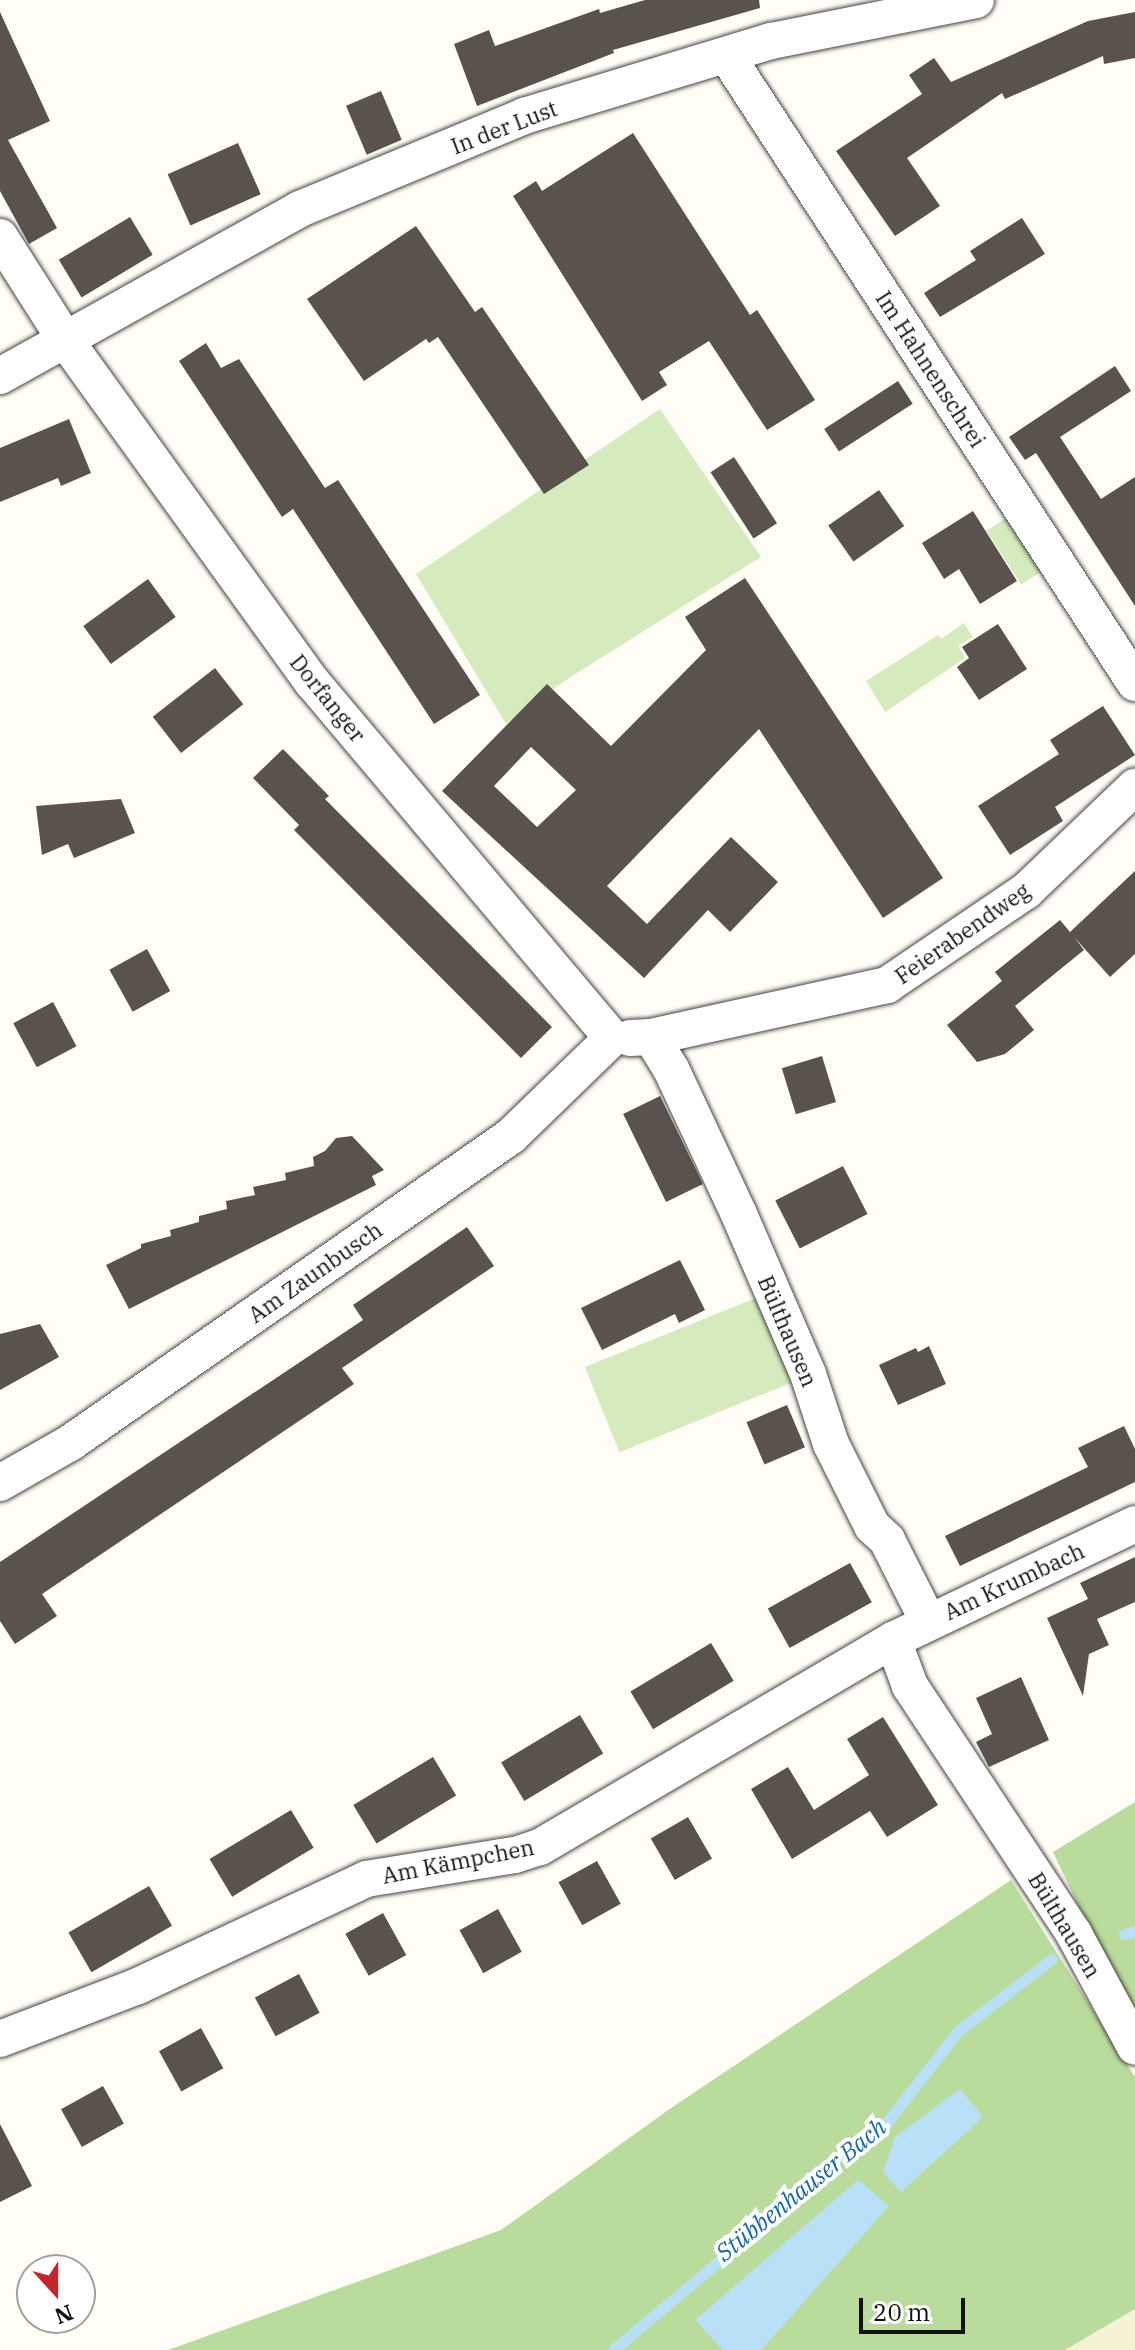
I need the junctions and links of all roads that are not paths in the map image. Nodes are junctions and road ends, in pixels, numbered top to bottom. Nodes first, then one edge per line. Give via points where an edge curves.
1 (976, 0) edge
2 (727, 56) junction
3 (0, 237) edge
4 (66, 341) junction
5 (0, 376) edge
6 (1135, 683) edge
7 (1135, 787) edge
8 (651, 1037) junction
9 (612, 1038) junction
10 (0, 1483) edge
11 (1135, 1524) edge
12 (928, 1621) junction
13 (893, 1640) junction
14 (0, 2039) edge
15 (1135, 2047) edge

1 - 2 street, In der Lust via 822,28
2 - 4 street, In der Lust via 524,116 300,209
2 - 6 street, Im Hahnenschrei
3 - 4 street, Dorfanger
4 - 5 street
4 - 9 street, Dorfanger via 313,683
7 - 8 street, Feierabendweg via 1026,891 887,985
8 - 9 street, Feierabendweg
8 - 12 street, Bülthausen via 738,1212 808,1374 831,1444
9 - 10 street, Am Zaunbusch via 511,1136 70,1443
11 - 12 street, Am Krumbach
12 - 13 street, Am Krumbach
13 - 14 street, Am Kämpchen via 540,1847 366,1879 138,1986
13 - 15 street, Bülthausen via 910,1686 1074,1934

